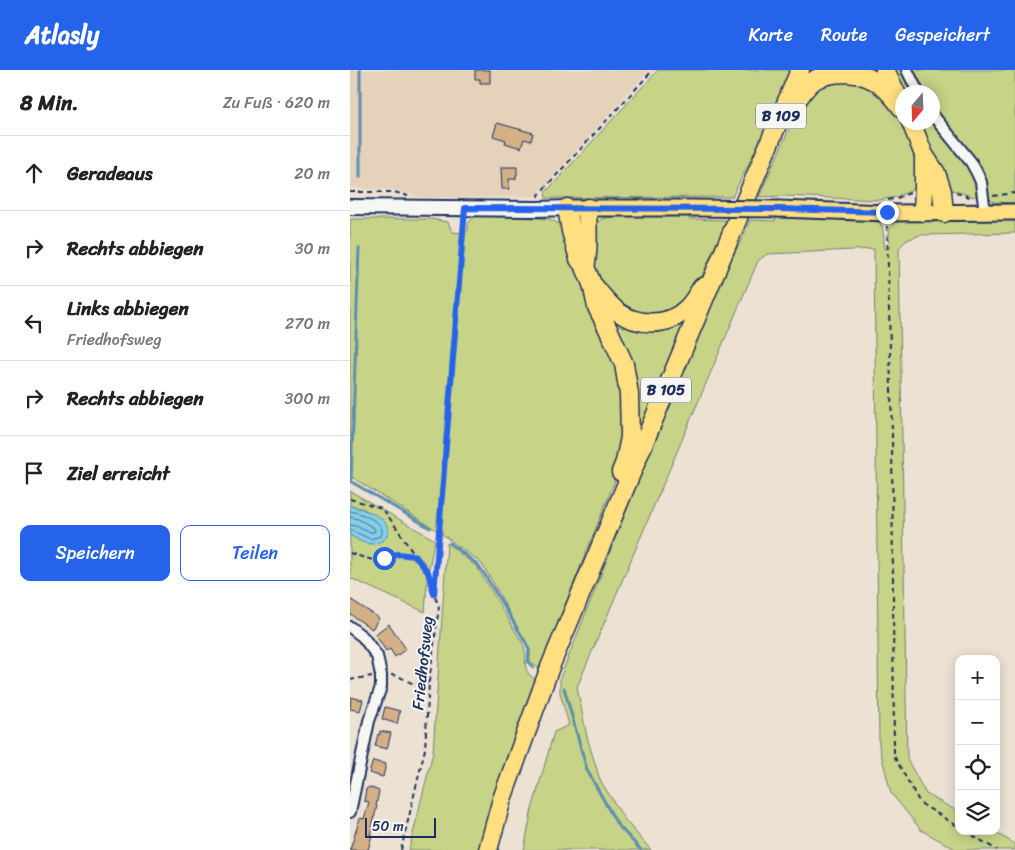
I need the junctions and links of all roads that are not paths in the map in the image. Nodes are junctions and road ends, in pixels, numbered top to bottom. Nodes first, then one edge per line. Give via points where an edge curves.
1 (800, 70) edge
2 (885, 70) edge
3 (907, 70) edge
4 (914, 85) edge
5 (895, 92) edge
6 (895, 100) edge
7 (940, 124) edge
8 (914, 130) edge
9 (924, 154) junction
10 (762, 162) junction
11 (984, 205) junction
12 (350, 207) edge
13 (567, 208) junction
14 (588, 208) junction
15 (922, 212) junction
16 (1015, 212) edge
17 (944, 213) junction
18 (730, 239) junction
19 (584, 268) junction
20 (592, 284) junction
21 (602, 542) junction
22 (350, 627) edge
23 (350, 812) edge
24 (488, 850) edge

1 - 10 highway, B 109
2 - 5 highway
3 - 4 street
6 - 10 highway via 881,85 846,70 816,78 801,94
7 - 11 street via 977,173
8 - 9 highway
9 - 15 highway
9 - 17 highway via 936,173
10 - 18 highway, B 109
11 - 16 main road
11 - 17 main road
12 - 13 main road
13 - 14 main road
13 - 19 highway
14 - 15 main road, bridge via 884,207
14 - 19 highway via 588,257
15 - 17 main road
18 - 20 highway via 694,300 686,310 667,320 656,323 635,321 617,311
18 - 21 highway, B 105
19 - 20 highway
20 - 21 highway via 597,307 624,364 629,394 630,438 625,462 602,522
21 - 24 highway, B 105 via 543,684 502,799
22 - 23 street via 363,637 377,656 381,676

